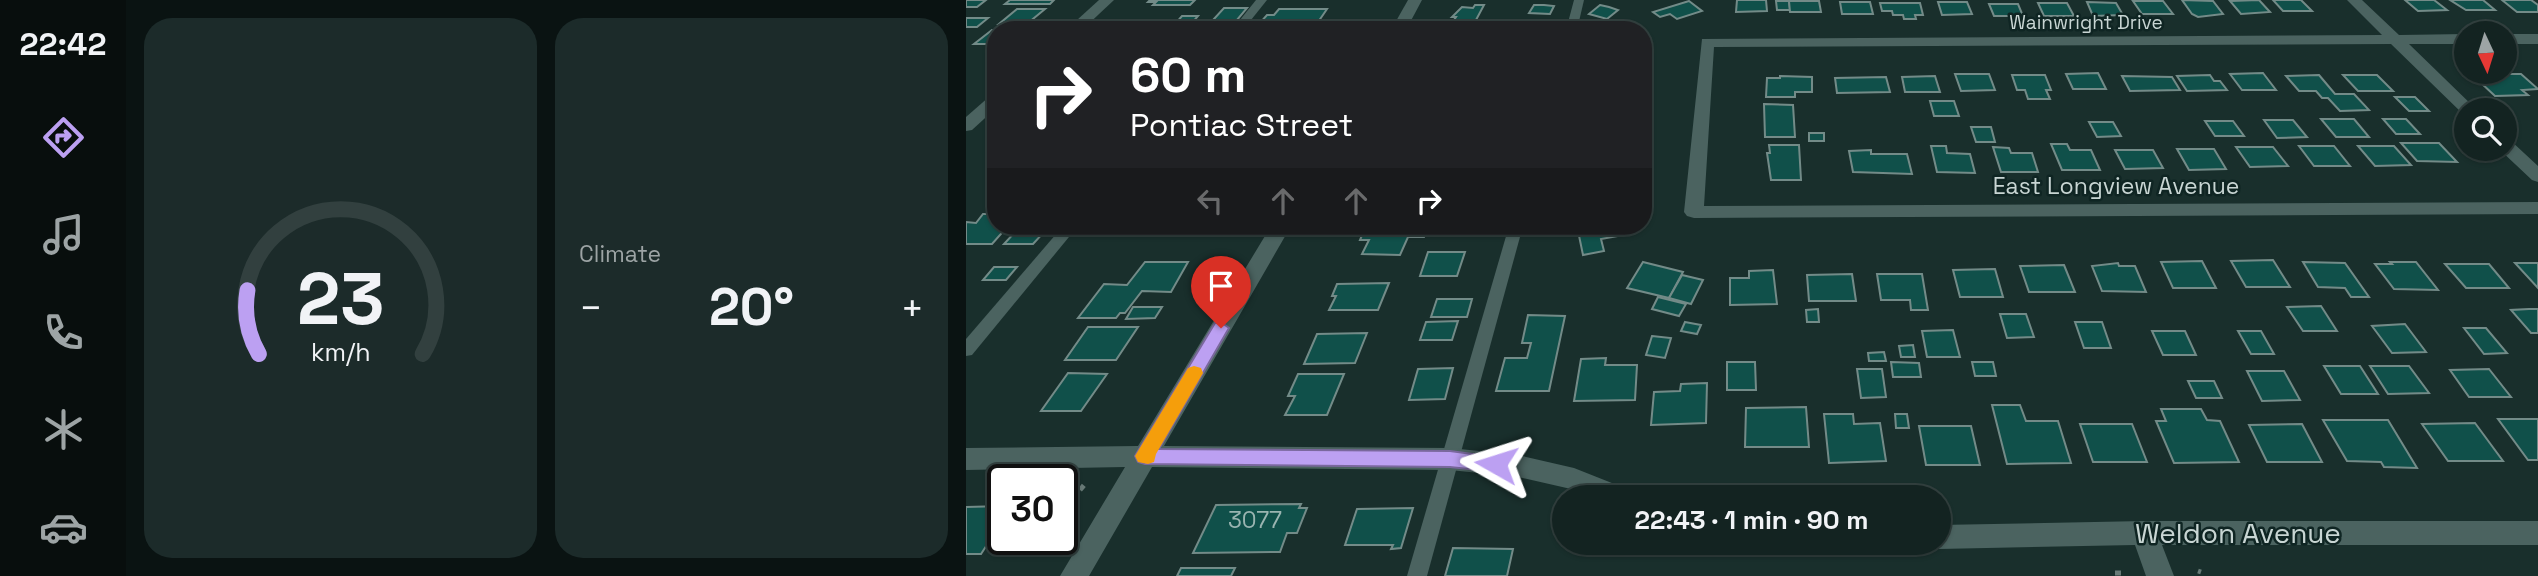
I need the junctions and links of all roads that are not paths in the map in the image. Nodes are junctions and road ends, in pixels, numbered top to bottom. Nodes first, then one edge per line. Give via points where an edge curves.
1 (1107, 0) edge
2 (1262, 0) edge
3 (1415, 0) edge
4 (1579, 0) edge
5 (2354, 0) edge
6 (1083, 21) edge
7 (1244, 21) edge
8 (1403, 21) edge
9 (1573, 21) edge
10 (2454, 39) edge
11 (2517, 39) edge
12 (2538, 39) edge
13 (2394, 40) junction
14 (2456, 98) edge
15 (987, 107) edge
16 (966, 126) edge
17 (2517, 156) edge
18 (2538, 176) edge
19 (2538, 208) edge
20 (1695, 212) joint
21 (1063, 235) edge
22 (1276, 235) edge
23 (1513, 235) edge
24 (966, 350) edge
25 (1145, 456) junction
26 (966, 458) edge
27 (1450, 459) junction
28 (1589, 485) edge
29 (2144, 533) junction
30 (2538, 533) edge
31 (1951, 537) edge
32 (1074, 576) edge
33 (1417, 576) edge
34 (2160, 576) edge

1 - 6 street
2 - 7 lane
3 - 8 street
4 - 9 lane
5 - 13 street
10 - 13 street, Wainwright Drive
11 - 12 street
13 - 14 street
13 - 20 street, Wainwright Drive via 1707,42
15 - 16 street
17 - 18 street
19 - 20 street, East Longview Avenue
21 - 24 lane
22 - 25 street
23 - 27 lane
25 - 26 street
25 - 27 street
25 - 32 street
27 - 28 street via 1518,466
27 - 33 lane
29 - 30 street, Weldon Avenue
29 - 31 street, Weldon Avenue
29 - 34 street

